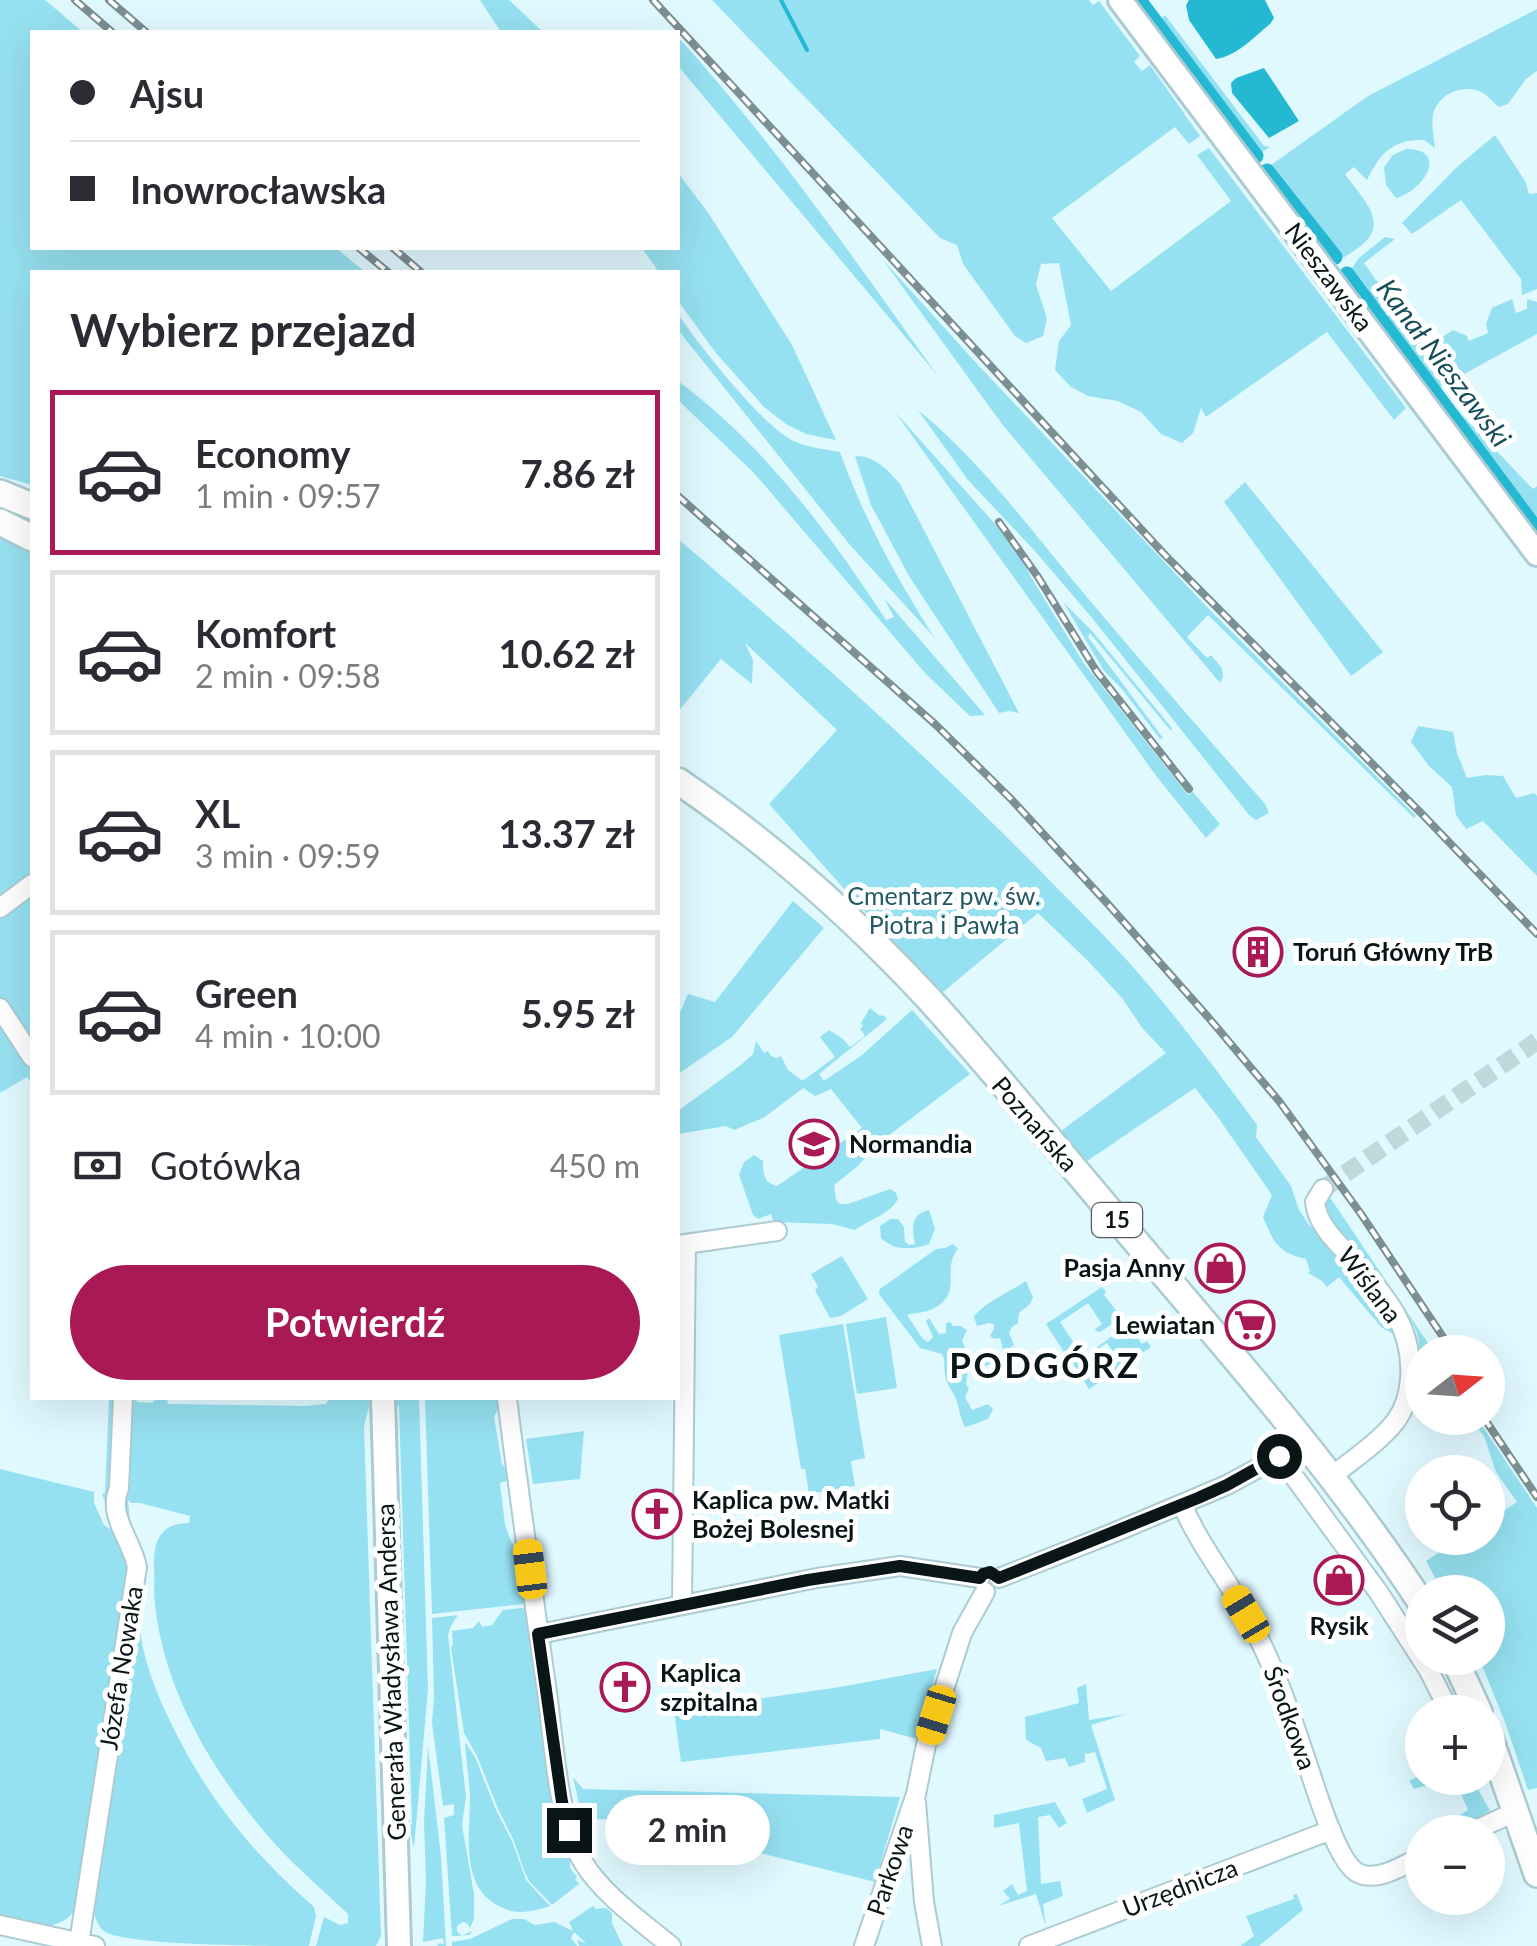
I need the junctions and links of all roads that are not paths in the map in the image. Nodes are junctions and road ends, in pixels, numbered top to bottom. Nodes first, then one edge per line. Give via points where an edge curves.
1 (1120, 0) edge
2 (0, 493) edge
3 (30, 505) edge
4 (0, 522) edge
5 (30, 537) edge
6 (1537, 554) edge
7 (680, 782) edge
8 (30, 886) edge
9 (0, 908) edge
10 (0, 1008) edge
11 (30, 1054) edge
12 (1324, 1189) dead end
13 (777, 1231) dead end
14 (682, 1244) edge
15 (123, 1400) edge
16 (383, 1400) edge
17 (507, 1400) edge
18 (1304, 1443) junction
19 (1279, 1456) junction
20 (1331, 1477) junction
21 (1182, 1504) junction
22 (1405, 1580) edge
23 (988, 1583) junction
24 (682, 1605) junction
25 (538, 1634) junction
26 (1441, 1695) edge
27 (1505, 1793) edge
28 (916, 1794) junction
29 (1515, 1812) junction
30 (1505, 1817) edge
31 (1331, 1830) junction
32 (1405, 1863) edge
33 (1537, 1874) edge
34 (0, 1924) edge
35 (87, 1944) edge
36 (399, 1946) edge
37 (671, 1946) edge
38 (864, 1946) edge
39 (932, 1946) edge
40 (1028, 1946) edge

1 - 6 main road, Nieszawska
2 - 3 main road
4 - 5 main road
7 - 18 main road, Poznańska / 15 via 806,880 928,999
8 - 9 street
10 - 11 street
12 - 20 street, Wiślana via 1315,1202 1319,1219 1384,1296 1410,1352 1409,1386 1398,1418
13 - 14 street
14 - 24 street
15 - 35 street, Józefa Nowaka via 115,1500 137,1567
16 - 36 main road, Generała Władysława Andersa
17 - 25 street
18 - 19 street
18 - 20 main road, Poznańska / 15
19 - 21 street
19 - 26 street
20 - 22 main road, Poznańska / 15
21 - 23 street
21 - 31 street, Środkowa via 1259,1637
23 - 24 street via 900,1566
23 - 28 street, Parkowa via 962,1633
24 - 25 street
25 - 37 street via 574,1844 603,1888
27 - 29 main road
28 - 38 street, Parkowa
28 - 39 street, Parkowa
29 - 30 street
29 - 33 main road
31 - 32 street, Środkowa via 1360,1874
31 - 40 street, Urzędnicza
34 - 35 street

